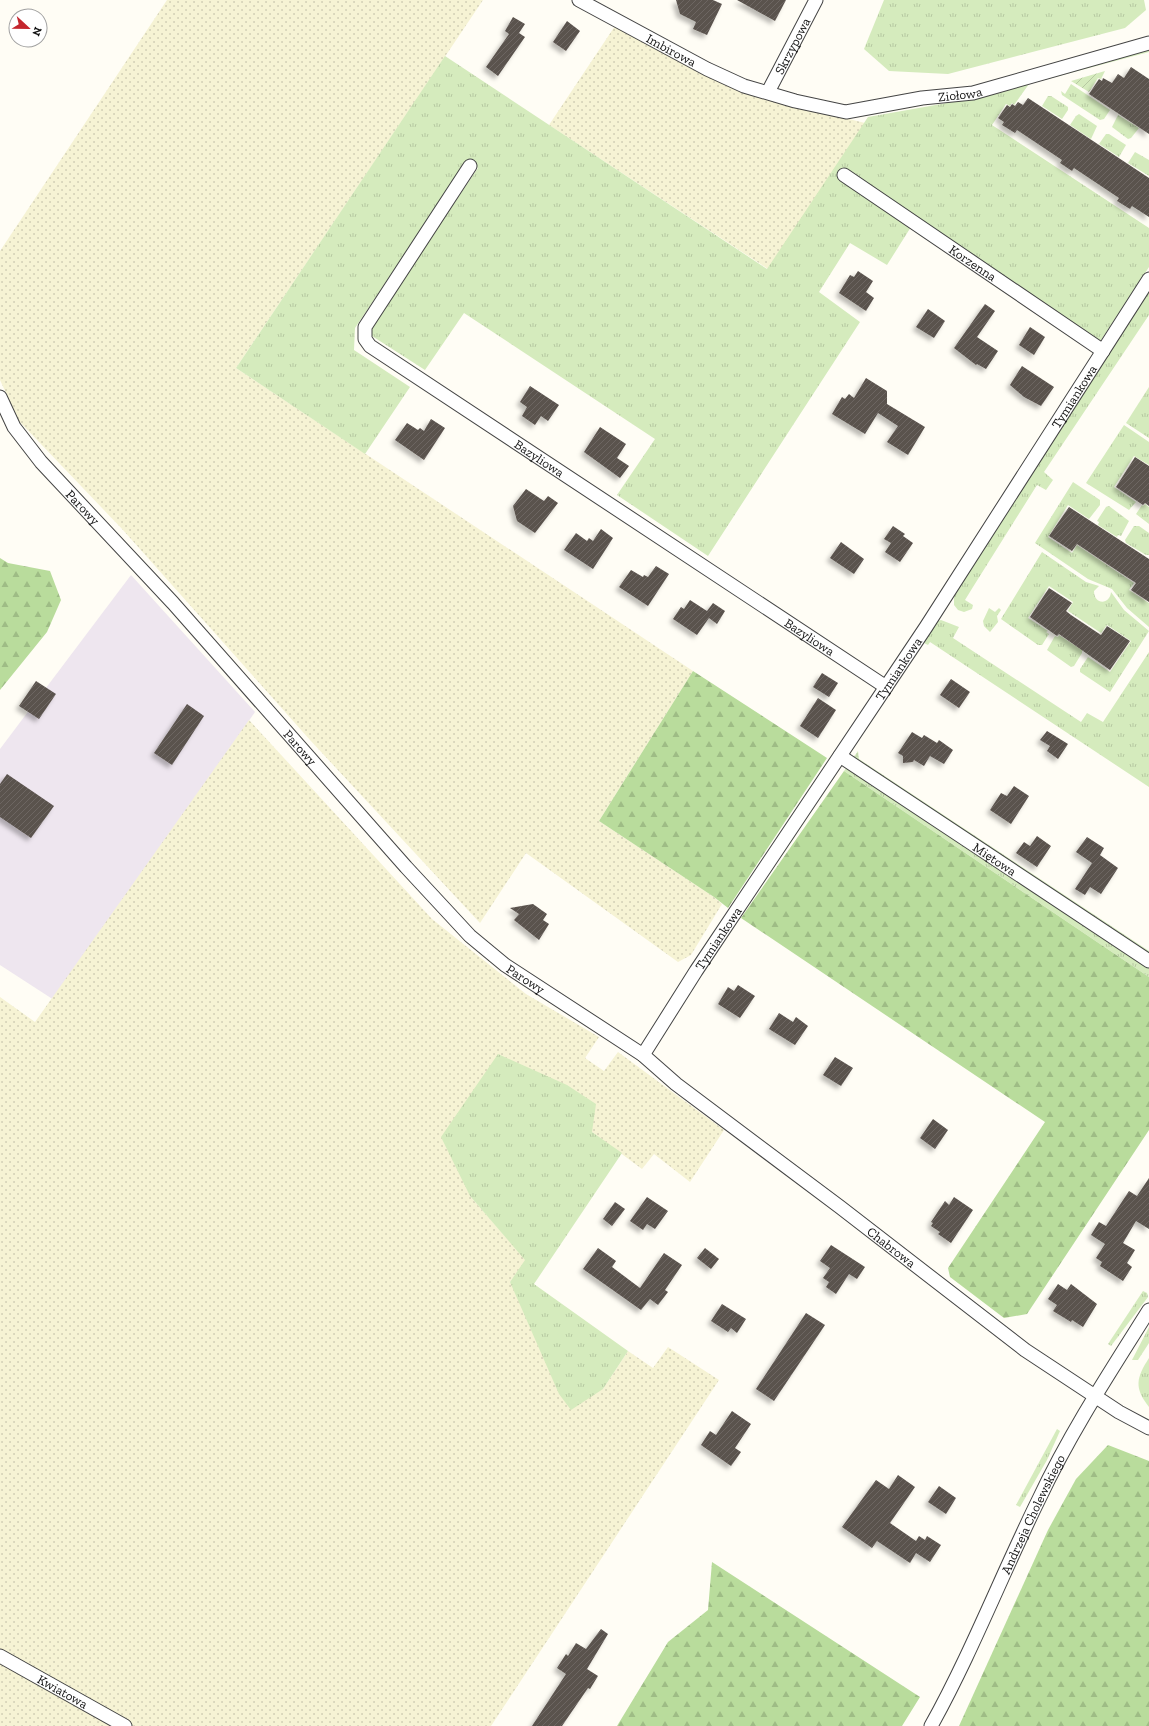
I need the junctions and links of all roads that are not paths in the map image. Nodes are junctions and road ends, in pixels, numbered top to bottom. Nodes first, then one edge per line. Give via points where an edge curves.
1 (579, 0) edge
2 (816, 0) edge
3 (1149, 43) edge
4 (768, 92) junction
5 (470, 166) dead end
6 (844, 175) dead end
7 (1149, 279) edge
8 (1103, 351) junction
9 (0, 397) edge
10 (886, 687) junction
11 (840, 756) junction
12 (1149, 961) edge
13 (643, 1055) junction
14 (1149, 1310) edge
15 (1095, 1397) junction
16 (1149, 1428) edge
17 (0, 1656) edge
18 (125, 1726) edge
19 (931, 1726) edge

1 - 4 street, Imbirowa via 707,69 744,86
2 - 4 street, Skrzypowa
3 - 4 street, Ziołowa via 973,93 922,98 846,112 795,101
5 - 10 street, Bazyliowa via 364,327 365,339 370,346
6 - 8 street, Korzenna
7 - 8 street, Tymiankowa
8 - 10 street, Tymiankowa
9 - 13 street, Parowy via 14,427 41,462 173,604 470,936 505,965
10 - 11 street, Tymiankowa
11 - 12 street, Miętowa
11 - 13 street, Tymiankowa
13 - 15 street, Chabrowa via 676,1084 1019,1345
14 - 15 street, Andrzeja Cholewskiego
15 - 16 street, Chabrowa
15 - 19 street, Andrzeja Cholewskiego via 1075,1428 1039,1498 973,1645
17 - 18 street, Kwiatowa

